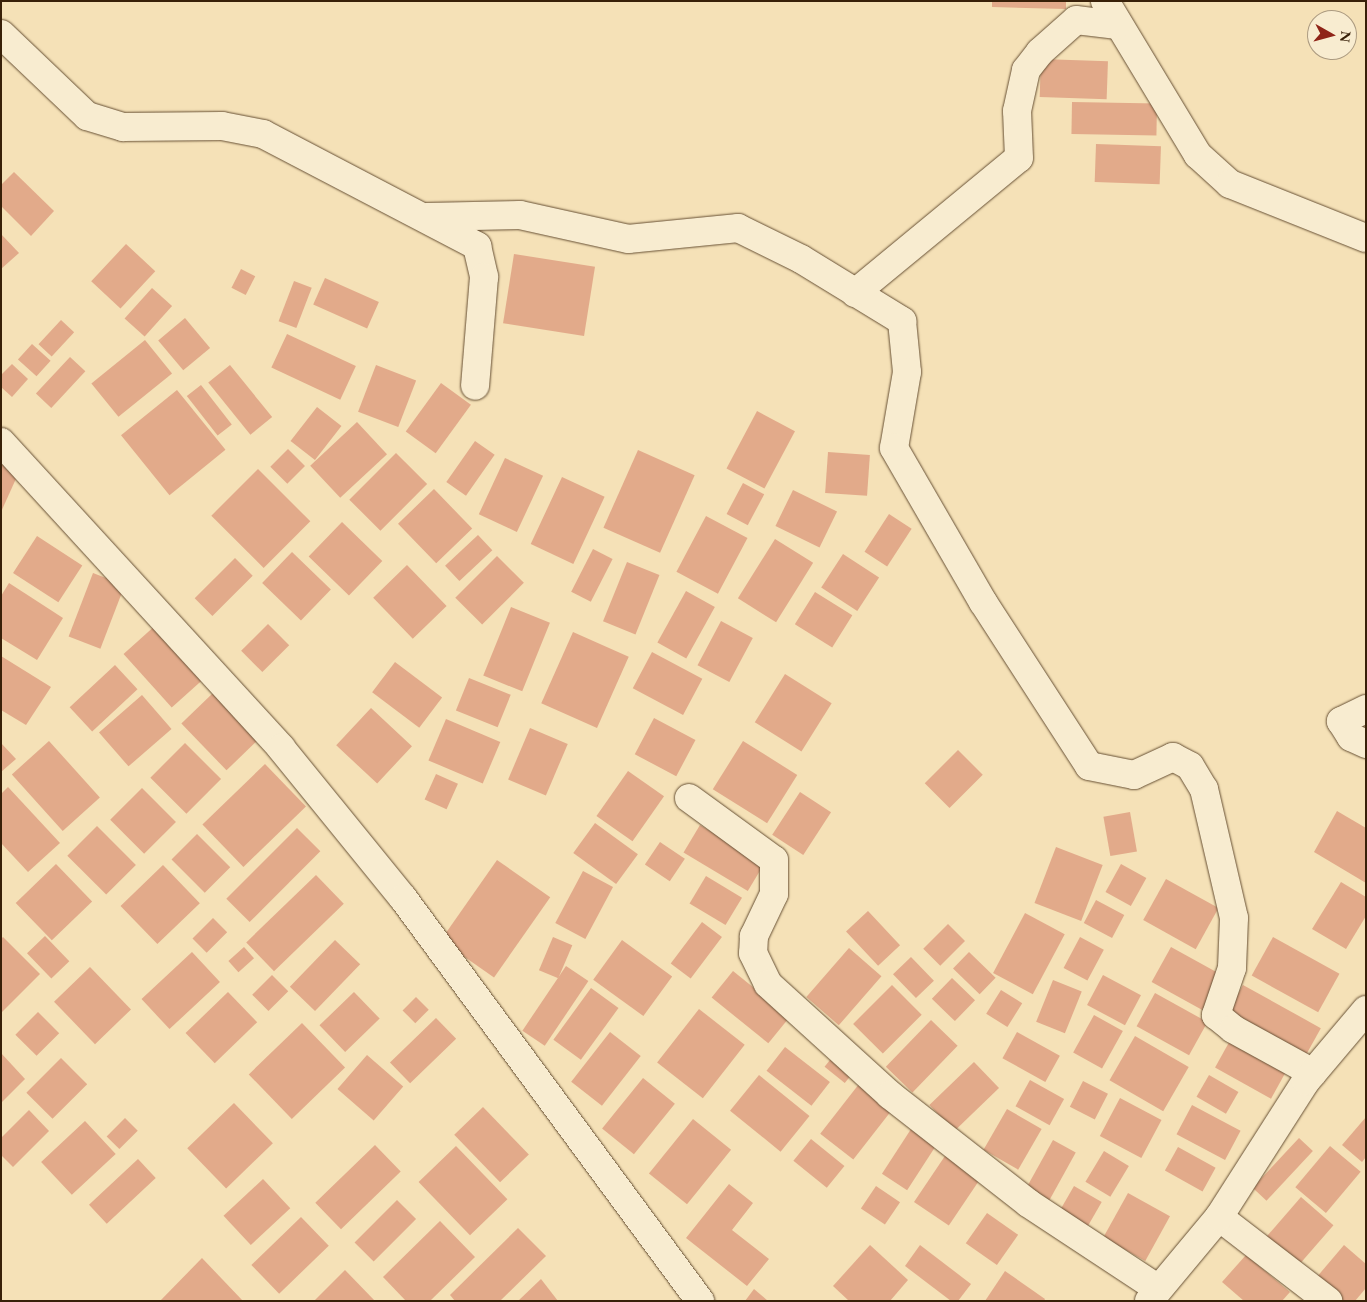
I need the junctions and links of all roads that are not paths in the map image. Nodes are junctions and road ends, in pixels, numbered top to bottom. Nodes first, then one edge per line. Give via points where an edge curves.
1 (1111, 13) edge
2 (2, 38) edge
3 (427, 217) junction
4 (1366, 238) edge
5 (854, 293) junction
6 (475, 386) dead end
7 (1, 442) edge
8 (1366, 709) edge
9 (1366, 744) edge
10 (689, 798) dead end
11 (1366, 1010) edge
12 (1313, 1073) junction
13 (1219, 1216) junction
14 (1153, 1294) edge
15 (700, 1301) edge
16 (1328, 1301) edge

1 - 4 street via 1198,156 1230,184
1 - 5 street via 1076,20 1040,52 1026,70 1017,110 1018,158
2 - 3 street via 87,116 124,127 222,126 263,134 404,209
3 - 5 street via 520,215 628,239 738,228 801,259
3 - 6 street via 477,246 484,276
5 - 12 street via 902,321 907,372 894,448 983,602 1089,766 1134,775 1173,757 1190,766 1204,789 1234,918 1232,968 1216,1015 1233,1030
7 - 15 street via 281,748 403,898
8 - 9 street via 1341,721 1350,737
10 - 14 street via 774,860 774,894 754,936 757,966 768,984 890,1096 1012,1191
11 - 12 street
12 - 13 street
13 - 14 street
13 - 16 street

